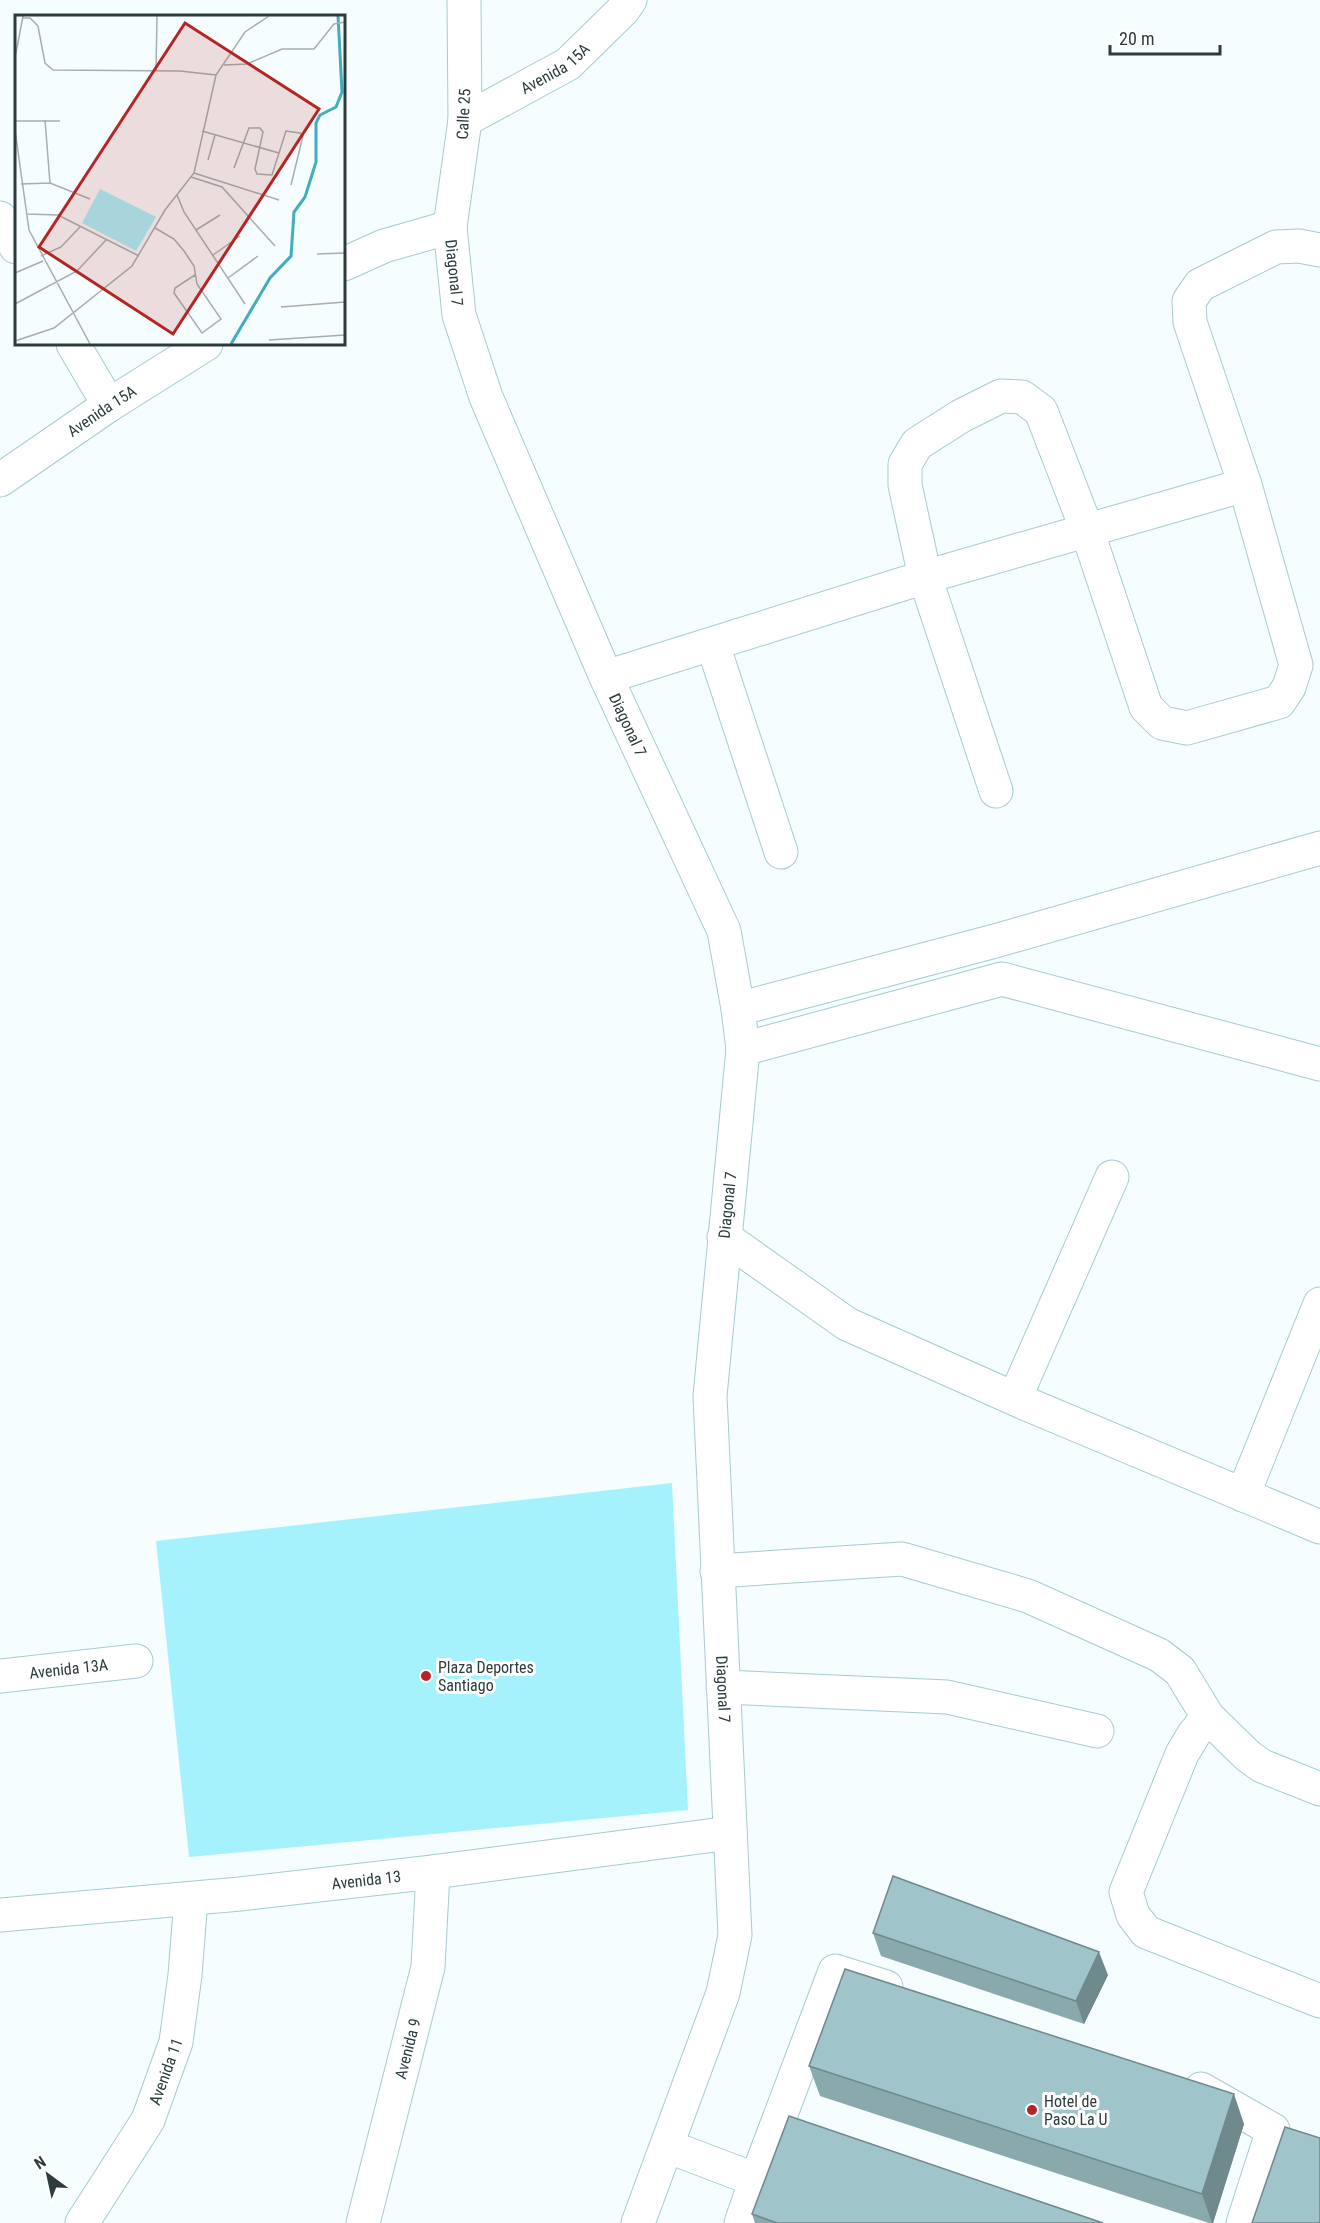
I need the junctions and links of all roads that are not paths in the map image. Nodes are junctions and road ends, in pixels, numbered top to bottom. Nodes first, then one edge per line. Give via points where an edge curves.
1 (464, 0) edge
2 (630, 0) edge
3 (465, 120) junction
4 (0, 218) edge
5 (450, 227) junction
6 (15, 244) edge
7 (1320, 250) edge
8 (345, 264) edge
9 (74, 345) edge
10 (204, 345) edge
11 (110, 405) junction
12 (4, 467) edge
13 (1245, 485) junction
14 (1087, 530) junction
15 (926, 577) junction
16 (713, 645) junction
17 (606, 677) junction
18 (996, 791) dead end
19 (1320, 848) edge
20 (781, 852) dead end
21 (995, 941) junction
22 (1002, 979) junction
23 (738, 1009) junction
24 (743, 1049) junction
25 (1320, 1064) edge
26 (1112, 1178) dead end
27 (724, 1237) junction
28 (1320, 1304) edge
29 (1015, 1398) junction
30 (1243, 1495) junction
31 (1320, 1527) edge
32 (717, 1572) junction
33 (136, 1661) dead end
34 (0, 1676) edge
35 (723, 1687) junction
36 (1208, 1717) junction
37 (1097, 1731) dead end
38 (1320, 1789) edge
39 (730, 1833) junction
40 (433, 1872) junction
41 (191, 1899) junction
42 (0, 1915) edge
43 (913, 1995) edge
44 (1320, 2001) edge
45 (1169, 2076) edge
46 (667, 2146) junction
47 (756, 2181) junction
48 (82, 2223) edge
49 (363, 2223) edge
50 (638, 2223) edge
51 (741, 2223) edge
52 (1243, 2223) edge

1 - 3 street, Calle 25
2 - 3 street, Avenida 15A via 568,64
3 - 5 street, Calle 25
4 - 6 street
5 - 8 street via 384,246
5 - 17 street, Diagonal 7 via 459,315 486,397
7 - 13 street via 1276,247 1200,285 1189,301 1190,322
9 - 11 street
10 - 11 street, Avenida 15A
11 - 12 street, Avenida 15A
13 - 14 street
13 - 14 street via 1296,665 1279,702 1187,728 1162,723 1146,707
14 - 15 street
14 - 15 street via 1041,411 1022,397 1000,396 917,444 905,464 905,485
15 - 16 street
15 - 18 street
16 - 17 street
16 - 20 street
17 - 23 street, Diagonal 7 via 724,931
19 - 21 street
21 - 22 street
21 - 23 street
22 - 24 street
22 - 25 street
23 - 24 street, Diagonal 7
24 - 27 street, Diagonal 7
26 - 29 street
27 - 29 street via 848,1324
27 - 32 street, Diagonal 7 via 710,1396
28 - 30 street
29 - 30 street
30 - 31 street
32 - 35 street, Diagonal 7
32 - 36 street via 902,1559 1028,1596 1160,1655 1180,1671
33 - 34 street, Avenida 13A
35 - 37 street via 947,1697
35 - 39 street, Diagonal 7
36 - 38 street via 1262,1766
36 - 44 street via 1182,1754 1126,1892 1133,1915 1146,1932
39 - 40 street, Avenida 13
39 - 46 street, Diagonal 7 via 735,1935 723,1993
40 - 41 street, Avenida 13
40 - 49 street, Avenida 9 via 428,1967
41 - 42 street, Avenida 13
41 - 48 street, Avenida 11 via 176,2042 148,2120
43 - 47 street via 836,1971 791,2122
45 - 52 street via 1191,2083 1273,2130
46 - 47 street
46 - 50 street, Diagonal 7
47 - 51 street

